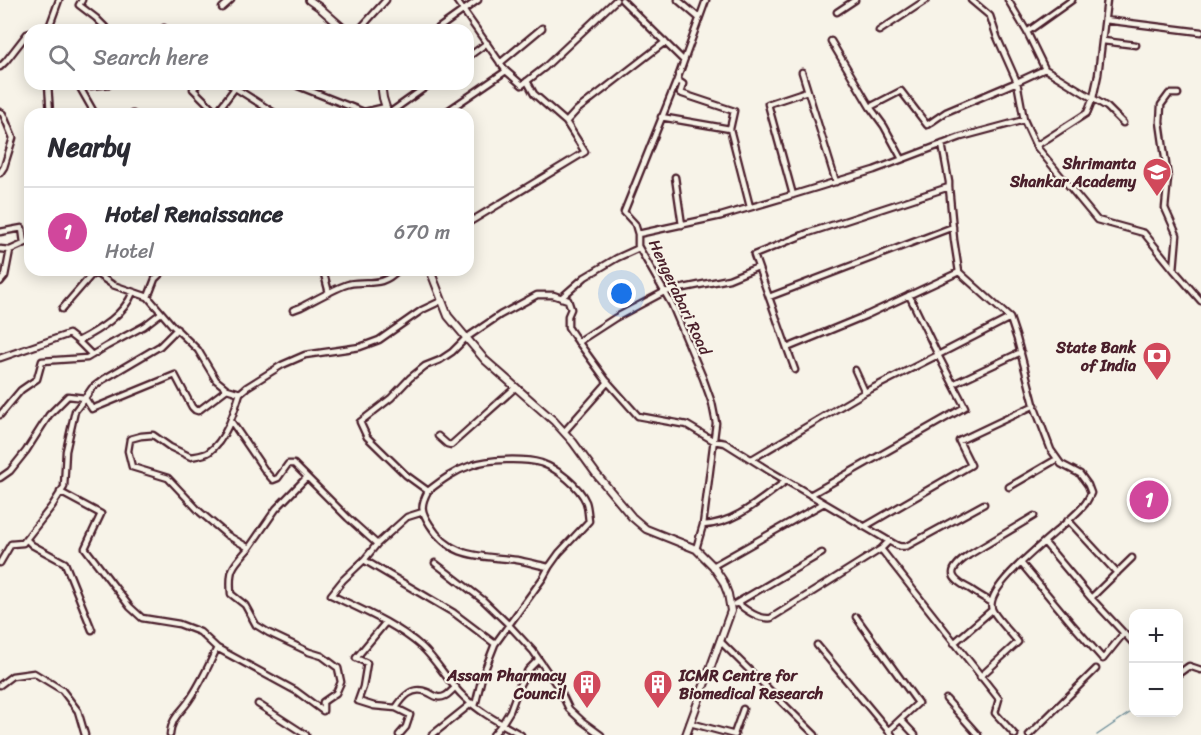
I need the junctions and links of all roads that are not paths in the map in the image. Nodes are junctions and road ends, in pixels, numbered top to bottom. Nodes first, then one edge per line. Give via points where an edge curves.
1 (59, 0) edge
2 (82, 0) edge
3 (231, 0) edge
4 (309, 0) edge
5 (456, 0) edge
6 (477, 0) edge
7 (616, 0) edge
8 (622, 0) edge
9 (678, 0) edge
10 (706, 0) edge
11 (855, 0) edge
12 (926, 0) edge
13 (971, 0) edge
14 (1008, 0) edge
15 (1072, 0) edge
16 (1107, 0) edge
17 (383, 1) edge
18 (609, 2) edge
19 (222, 8) dead end
20 (463, 11) junction
21 (837, 12) dead end
22 (699, 18) junction
23 (1105, 20) junction
24 (50, 24) edge
25 (102, 24) edge
26 (338, 24) edge
27 (364, 24) edge
28 (445, 24) edge
29 (472, 24) edge
30 (474, 26) edge
31 (542, 28) dead end
32 (879, 31) dead end
33 (1027, 32) junction
34 (1201, 32) edge
35 (24, 38) edge
36 (831, 41) dead end
37 (1103, 41) junction
38 (665, 42) junction
39 (487, 44) junction
40 (1136, 45) dead end
41 (474, 53) edge
42 (683, 60) junction
43 (500, 63) junction
44 (0, 66) edge
45 (1045, 69) junction
46 (506, 71) junction
47 (801, 72) dead end
48 (677, 80) junction
49 (527, 81) junction
50 (1017, 82) junction
51 (48, 90) edge
52 (82, 90) edge
53 (194, 90) edge
54 (234, 90) edge
55 (238, 90) edge
56 (306, 90) edge
57 (382, 90) edge
58 (420, 90) edge
59 (807, 91) junction
60 (1178, 94) dead end
61 (1093, 98) junction
62 (870, 107) junction
63 (50, 108) edge
64 (92, 108) edge
65 (212, 108) edge
66 (221, 108) edge
67 (267, 108) edge
68 (353, 108) edge
69 (386, 108) edge
70 (392, 108) edge
71 (452, 108) edge
72 (0, 112) edge
73 (661, 117) junction
74 (1024, 120) junction
75 (567, 122) junction
76 (1123, 123) dead end
77 (730, 129) junction
78 (942, 144) junction
79 (1036, 146) junction
80 (902, 159) junction
81 (0, 173) edge
82 (675, 177) dead end
83 (836, 182) junction
84 (950, 187) junction
85 (793, 195) junction
86 (750, 207) junction
87 (474, 219) edge
88 (682, 225) junction
89 (953, 227) junction
90 (0, 231) edge
91 (638, 234) junction
92 (24, 243) joint
93 (639, 248) junction
94 (0, 249) edge
95 (10, 250) junction
96 (758, 267) junction
97 (1174, 270) junction
98 (959, 272) junction
99 (88, 276) edge
100 (100, 276) edge
101 (158, 276) edge
102 (325, 276) edge
103 (393, 276) edge
104 (431, 276) edge
105 (0, 282) edge
106 (133, 292) junction
107 (664, 292) junction
108 (329, 293) junction
109 (909, 295) junction
110 (148, 297) junction
111 (769, 297) junction
112 (561, 298) junction
113 (441, 301) junction
114 (1201, 301) edge
115 (62, 309) dead end
116 (293, 310) dead end
117 (162, 313) junction
118 (1010, 318) junction
119 (177, 329) junction
120 (466, 338) junction
121 (78, 341) junction
122 (578, 342) junction
123 (788, 348) junction
124 (1021, 352) junction
125 (92, 355) junction
126 (938, 355) junction
127 (0, 358) edge
128 (795, 370) dead end
129 (855, 370) dead end
130 (609, 382) junction
131 (953, 384) junction
132 (516, 387) junction
133 (227, 389) junction
134 (865, 392) junction
135 (240, 393) junction
136 (85, 398) junction
137 (1035, 405) junction
138 (0, 415) edge
139 (231, 421) junction
140 (564, 432) junction
141 (438, 436) dead end
142 (714, 441) junction
143 (752, 459) junction
144 (1058, 459) junction
145 (307, 477) junction
146 (0, 478) edge
147 (786, 481) junction
148 (1009, 487) dead end
149 (428, 491) junction
150 (60, 492) junction
151 (810, 495) junction
152 (824, 503) junction
153 (984, 504) dead end
154 (423, 512) junction
155 (1034, 516) dead end
156 (1068, 520) junction
157 (703, 525) junction
158 (864, 527) junction
159 (26, 540) junction
160 (889, 541) junction
161 (1044, 542) junction
162 (377, 544) junction
163 (249, 548) junction
164 (696, 549) junction
165 (881, 549) junction
166 (822, 553) dead end
167 (1132, 558) dead end
168 (364, 560) junction
169 (0, 563) edge
170 (435, 563) dead end
171 (1022, 563) junction
172 (713, 566) junction
173 (549, 567) junction
174 (1117, 573) junction
175 (1091, 598) junction
176 (991, 602) junction
177 (734, 605) junction
178 (992, 610) junction
179 (856, 616) dead end
180 (386, 622) junction
181 (508, 624) junction
182 (92, 630) dead end
183 (1124, 633) junction
184 (1129, 638) edge
185 (720, 641) junction
186 (954, 643) junction
187 (495, 644) junction
188 (818, 645) dead end
189 (217, 648) junction
190 (538, 660) junction
191 (1096, 669) dead end
192 (1199, 669) edge
193 (1183, 670) edge
194 (980, 677) junction
195 (0, 685) edge
196 (456, 687) junction
197 (946, 699) dead end
198 (474, 704) junction
199 (258, 705) dead end
200 (396, 708) junction
201 (743, 709) dead end
202 (901, 720) junction
203 (690, 723) junction
204 (502, 724) junction
205 (441, 728) junction
206 (890, 733) edge
207 (85, 735) edge
208 (170, 735) edge
209 (306, 735) edge
210 (399, 735) edge
211 (432, 735) edge
212 (446, 735) edge
213 (493, 735) edge
214 (521, 735) edge
215 (601, 735) edge
216 (686, 735) edge
217 (734, 735) edge
218 (815, 735) edge
219 (915, 735) edge
220 (978, 735) edge
221 (1016, 735) edge
222 (1029, 735) edge

1 - 24 street
2 - 25 street via 79,5
3 - 19 street
4 - 26 main road
5 - 20 street
6 - 20 street
7 - 18 street
8 - 38 street
9 - 22 street
10 - 22 street, Hengerabari Road
11 - 21 street
12 - 32 street
13 - 50 street via 990,16
14 - 33 street
15 - 33 street
16 - 23 street
17 - 27 street
18 - 49 street
20 - 28 street
20 - 29 street
22 - 42 street, Hengerabari Road
23 - 34 street
23 - 37 street
30 - 39 street
31 - 43 street
33 - 45 street
35 - 44 street
36 - 62 street
37 - 40 street
37 - 61 street
38 - 42 street
38 - 75 street
39 - 41 street
39 - 43 street
42 - 48 street, Hengerabari Road
43 - 46 street
45 - 50 street
45 - 61 street
46 - 49 street via 522,85
46 - 71 street
47 - 59 street
48 - 73 street, Hengerabari Road
48 - 77 street via 683,84 680,93 734,111
49 - 75 street via 534,93
50 - 62 street via 946,112 927,125 900,91
50 - 74 street
51 - 63 street
52 - 64 street
53 - 65 street
54 - 66 street
55 - 67 street
56 - 68 street
57 - 69 main road
58 - 70 street
59 - 83 street
59 - 85 street via 768,104
60 - 97 street via 1169,94 1161,105 1160,122 1168,178 1165,208 1177,235
61 - 76 street
61 - 79 street via 1087,112
62 - 80 street
72 - 81 street via 13,138
73 - 77 street
73 - 91 street, Hengerabari Road via 624,212
74 - 78 street
74 - 79 street
75 - 87 street via 585,153
77 - 86 street
78 - 80 street
78 - 84 street
79 - 97 street via 1097,220 1144,233
80 - 83 street
82 - 88 street
83 - 85 street
84 - 89 street
84 - 96 street via 808,233 754,255
85 - 86 street
86 - 88 street
88 - 91 street
89 - 98 street
89 - 111 street
90 - 92 street via 22,228
91 - 93 street, Hengerabari Road
92 - 95 street
93 - 107 street, Hengerabari Road
93 - 112 street via 585,277
94 - 95 street
95 - 105 street
96 - 107 street via 729,279
96 - 111 street
97 - 114 street
98 - 109 street
98 - 118 street
99 - 115 street
100 - 106 street
101 - 110 street
102 - 108 street
103 - 108 street via 376,283 348,284
104 - 113 main road
106 - 110 street
106 - 121 street via 128,303 111,319
107 - 122 street
107 - 142 street, Hengerabari Road via 712,403
108 - 116 street
109 - 123 street
109 - 126 street
110 - 117 street
111 - 123 street
112 - 120 street via 537,295
112 - 122 street via 568,300 568,327
113 - 120 main road
113 - 135 street via 379,340 360,347 305,355
117 - 119 street
117 - 125 street
118 - 124 street
118 - 126 street
119 - 133 street
119 - 136 street via 160,346 104,379
120 - 132 main road
120 - 149 street via 452,352 425,366 360,422 367,437
121 - 125 street
121 - 127 street via 69,334
122 - 130 street
123 - 128 street
124 - 131 street
124 - 137 street
125 - 138 street via 42,361 37,379 21,390
126 - 131 street
126 - 134 street
129 - 134 street
130 - 140 street
130 - 142 street via 638,416 687,425
131 - 151 street via 965,407
132 - 140 main road
132 - 141 street via 452,445
133 - 135 street
133 - 136 street via 198,411 175,375 92,409
134 - 143 street
135 - 139 street
136 - 146 street via 68,396 48,415 26,451
136 - 150 street via 75,411 66,451 64,487
137 - 144 street
137 - 158 street via 959,441 971,465
139 - 145 street via 273,480 291,463
139 - 163 street via 208,453 191,457 153,435 130,439 128,451 132,467 168,478 200,512
140 - 164 main road via 632,518 646,529
142 - 143 street
142 - 157 street, Hengerabari Road
143 - 147 street
144 - 148 street
144 - 156 street via 1080,474 1091,494
145 - 162 street
145 - 163 street via 276,509
147 - 151 street
147 - 157 street via 734,517
149 - 154 street
149 - 173 street via 447,476 474,464 509,459 541,463 562,475 576,486 586,504 589,521
150 - 159 street
150 - 189 street via 101,514 85,548 130,607 142,618 200,632
151 - 152 street
152 - 158 street
152 - 172 street
153 - 160 street via 907,546
154 - 162 street via 407,517
154 - 173 street via 441,540 455,550
155 - 176 street via 969,555 953,572 958,582
156 - 161 street
156 - 174 street
157 - 164 street, Hengerabari Road
158 - 160 street
159 - 169 street via 11,544
159 - 182 street via 65,563
160 - 165 street
161 - 171 street
161 - 175 street
162 - 168 street
163 - 189 street via 234,564 231,594 245,605 256,625 322,656 338,668 341,682 336,693 322,702 323,711
164 - 172 main road
165 - 177 street via 771,618 761,618
165 - 186 street
166 - 177 street
167 - 174 street
168 - 180 street via 331,596
168 - 187 street via 454,612
170 - 181 street
171 - 176 street via 998,587
171 - 183 street via 1103,659
172 - 177 main road
173 - 181 street
174 - 175 street
175 - 183 street
176 - 178 street
177 - 185 main road
178 - 186 street
178 - 194 street via 1018,642
179 - 202 street via 918,703
180 - 196 street via 421,646
180 - 200 street via 356,658 367,663 358,701
181 - 187 street
181 - 190 street
183 - 184 street
185 - 203 main road
185 - 218 street
186 - 194 street
187 - 198 street
188 - 206 street
189 - 208 street via 189,700 177,714
190 - 204 street via 520,684
190 - 215 street via 569,709
191 - 222 street
192 - 193 street via 1188,666
194 - 221 street via 999,699 995,713
195 - 207 street via 12,676 34,673 62,690 78,711
196 - 198 street
196 - 200 street via 435,697 419,690 410,692
197 - 220 street
198 - 204 street
198 - 205 street
199 - 209 street
200 - 210 street via 410,715
201 - 217 street
202 - 206 street
202 - 219 street
203 - 216 main road
203 - 217 street
204 - 213 street
204 - 214 street
205 - 211 street
205 - 212 street

